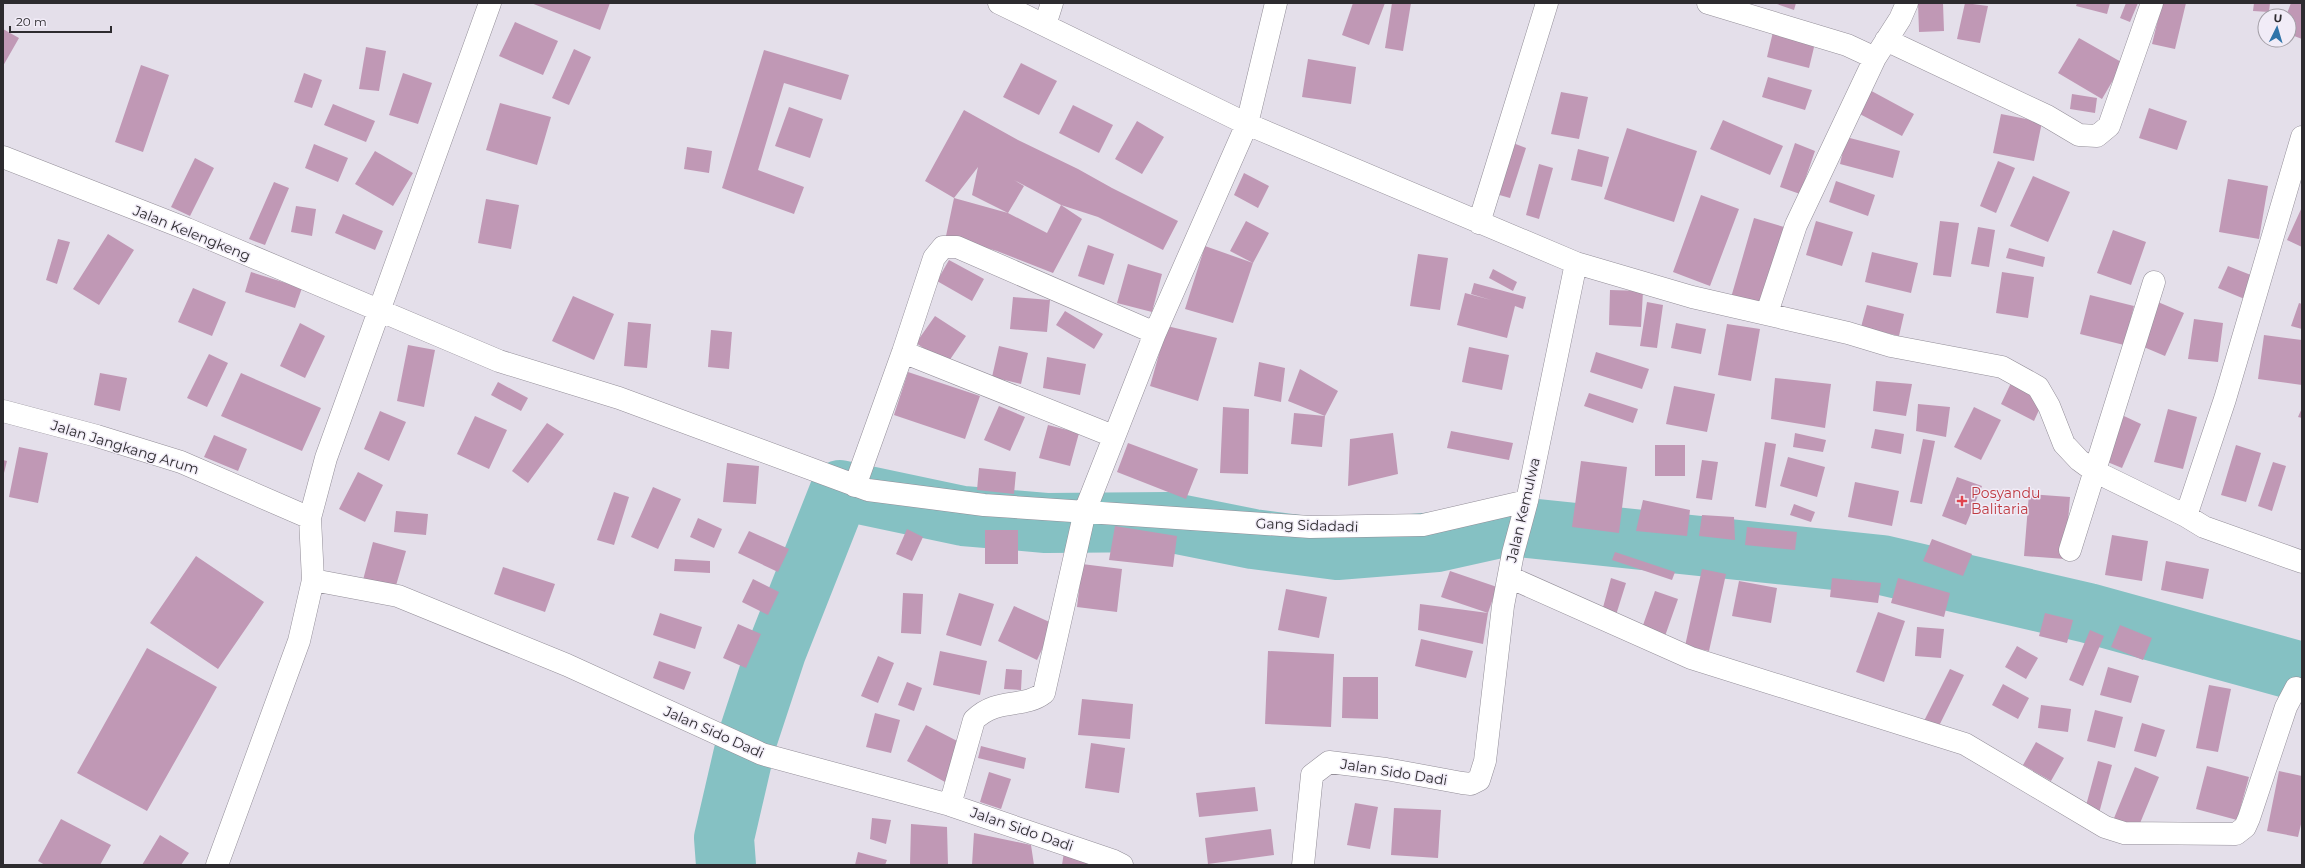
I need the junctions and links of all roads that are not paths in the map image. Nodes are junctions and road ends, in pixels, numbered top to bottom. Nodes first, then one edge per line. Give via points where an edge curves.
1 (490, 3) edge
2 (999, 3) edge
3 (1052, 3) edge
4 (1276, 3) edge
5 (1547, 3) edge
6 (1708, 3) edge
7 (1907, 3) edge
8 (2152, 3) edge
9 (1045, 25) junction
10 (1886, 40) junction
11 (1874, 58) junction
12 (1246, 124) junction
13 (2302, 137) edge
14 (3, 157) edge
15 (2299, 162) edge
16 (1479, 223) junction
17 (1576, 262) junction
18 (2154, 282) dead end
19 (380, 312) junction
20 (1767, 313) junction
21 (1155, 333) junction
22 (903, 352) junction
23 (3, 411) edge
24 (1114, 436) junction
25 (2094, 471) junction
26 (855, 486) junction
27 (1527, 501) junction
28 (2186, 516) junction
29 (310, 518) junction
30 (1083, 520) junction
31 (2070, 550) dead end
32 (2302, 562) edge
33 (1508, 577) junction
34 (313, 580) junction
35 (2296, 688) dead end
36 (1485, 761) joint
37 (950, 805) junction
38 (217, 865) edge
39 (1122, 865) edge
40 (1303, 865) edge

1 - 19 street
2 - 9 street
3 - 9 street
4 - 12 street
5 - 16 street
6 - 11 street via 1847,45
7 - 10 street
8 - 10 street via 2109,126 2098,136 2079,135 2047,116
9 - 12 street
10 - 11 street
11 - 20 street via 1796,225
12 - 16 street
12 - 21 street
13 - 15 street
14 - 19 street, Jalan Kelengkeng via 187,229
15 - 28 street
16 - 17 street
17 - 20 street via 1692,297
17 - 27 street, Jalan Kemulwa
18 - 25 street
19 - 26 street, Jalan Kelengkeng via 499,361 619,398
19 - 29 street via 326,458
20 - 25 street via 1891,346 2002,367 2038,387 2049,406 2064,444
21 - 22 street via 957,248 943,247 934,258
21 - 24 street
22 - 24 street
22 - 26 street
23 - 29 street, Jalan Jangkang Arum via 181,462
24 - 30 street
25 - 28 street
25 - 31 street
26 - 30 street, Gang Sidadadi via 874,491
27 - 30 street, Gang Sidadadi via 1423,525 1374,528
27 - 33 street, Jalan Kemulwa
28 - 32 street via 2204,527
29 - 34 street
30 - 37 street via 1044,693 1036,699 994,706 974,720
33 - 35 street via 1691,658 1965,744 2105,827 2124,833 2236,834 2249,818 2286,707
33 - 36 street, Jalan Kemulwa
34 - 37 street, Jalan Sido Dadi via 398,596 567,665 726,740 762,754
34 - 38 street via 299,641
36 - 40 street, Jalan Sido Dadi via 1478,780 1472,784 1329,762 1312,775
37 - 39 street, Jalan Sido Dadi via 1114,860

